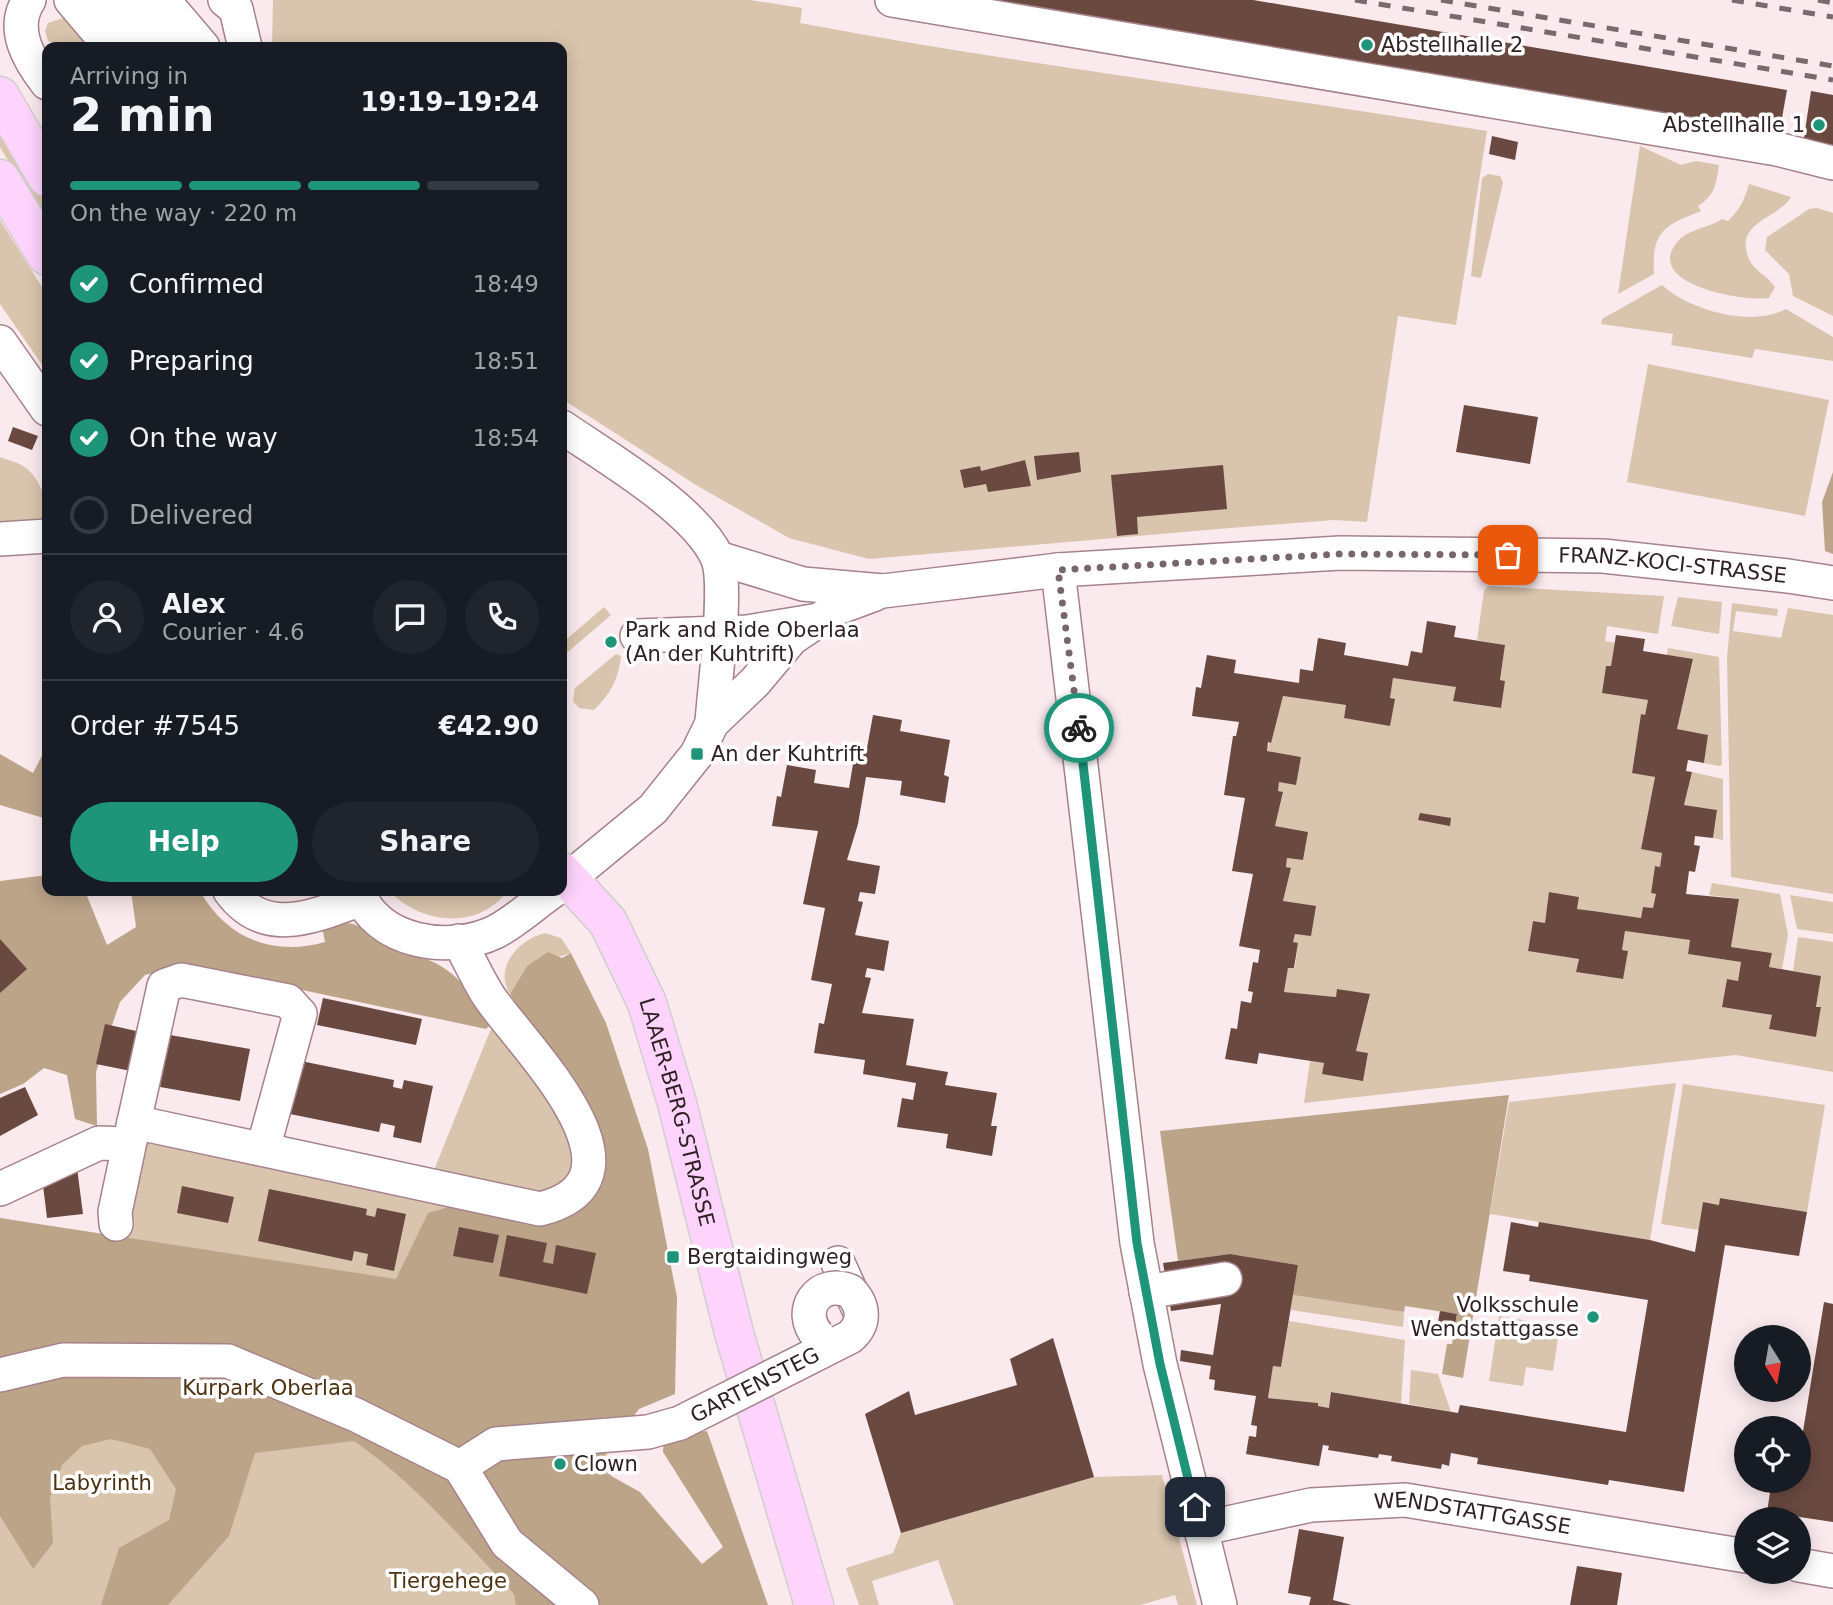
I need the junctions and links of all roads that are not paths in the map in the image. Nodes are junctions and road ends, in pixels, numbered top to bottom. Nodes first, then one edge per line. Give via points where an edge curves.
1 (29, 0) edge
2 (71, 0) edge
3 (107, 0) edge
4 (135, 0) edge
5 (163, 0) edge
6 (225, 0) edge
7 (892, 0) edge
8 (107, 42) edge
9 (140, 42) edge
10 (168, 42) edge
11 (199, 42) edge
12 (244, 42) edge
13 (41, 68) edge
14 (0, 96) edge
15 (1833, 163) edge
16 (42, 168) edge
17 (0, 180) edge
18 (42, 248) edge
19 (0, 342) edge
20 (42, 402) edge
21 (567, 431) edge
22 (42, 534) edge
23 (0, 539) edge
24 (718, 558) junction
25 (1058, 570) junction
26 (1833, 583) edge
27 (883, 591) junction
28 (816, 620) junction
29 (718, 632) junction
30 (637, 636) dead end
31 (712, 723) junction
32 (567, 872) edge
33 (567, 881) edge
34 (235, 896) edge
35 (358, 896) edge
36 (361, 896) edge
37 (538, 896) edge
38 (459, 941) junction
39 (131, 1133) junction
40 (263, 1149) junction
41 (0, 1189) edge
42 (116, 1224) dead end
43 (838, 1263) dead end
44 (1225, 1279) dead end
45 (1146, 1292) junction
46 (0, 1375) edge
47 (460, 1467) junction
48 (1200, 1529) junction
49 (1734, 1554) edge
50 (1811, 1567) edge
51 (1833, 1571) edge
52 (582, 1605) edge
53 (814, 1605) edge
54 (1220, 1605) edge

1 - 13 street via 23,16 23,45
2 - 8 street
3 - 9 street
4 - 10 street
5 - 11 street
6 - 12 street via 236,9
7 - 15 street via 1763,146
14 - 16 main road
17 - 18 main road
19 - 20 street
21 - 24 street via 695,525
22 - 23 street
24 - 27 street, FRANZ-KOCI-STRASSE via 803,584
24 - 29 street, FRANZ-KOCI-STRASSE via 722,595
25 - 26 street, FRANZ-KOCI-STRASSE via 1340,554 1557,555 1615,557
25 - 27 street, FRANZ-KOCI-STRASSE
25 - 45 street
27 - 28 street, FRANZ-KOCI-STRASSE
28 - 29 street, FRANZ-KOCI-STRASSE
28 - 31 street, FRANZ-KOCI-STRASSE via 792,638
29 - 30 street
29 - 31 street, FRANZ-KOCI-STRASSE
31 - 32 street, FRANZ-KOCI-STRASSE via 697,754 653,810
33 - 53 main road, LAAER-BERG-STRASSE via 608,922 647,1003 677,1103 734,1333
34 - 35 street via 260,917 280,922 302,919
36 - 38 street, FRANZ-KOCI-STRASSE via 374,915 409,938
37 - 38 street, FRANZ-KOCI-STRASSE via 495,932
38 - 40 street via 490,997 553,1075 582,1129 589,1165 576,1194 562,1204 540,1209
39 - 40 street
39 - 40 street via 164,986 181,980 288,1001 300,1014
39 - 41 street
39 - 42 street
43 - 47 street, GARTENSTEG, bridge via 858,1303 860,1325 853,1336 841,1340 828,1341 818,1336 808,1318 816,1295 829,1289 850,1291 858,1302 862,1317 856,1331 850,1337 670,1426 604,1437 496,1444
44 - 45 street
45 - 48 street
46 - 47 street via 63,1360 228,1361 356,1415
47 - 52 street via 507,1543
48 - 49 street, WENDSTATTGASSE via 1311,1505 1405,1500
48 - 54 street
50 - 51 street

